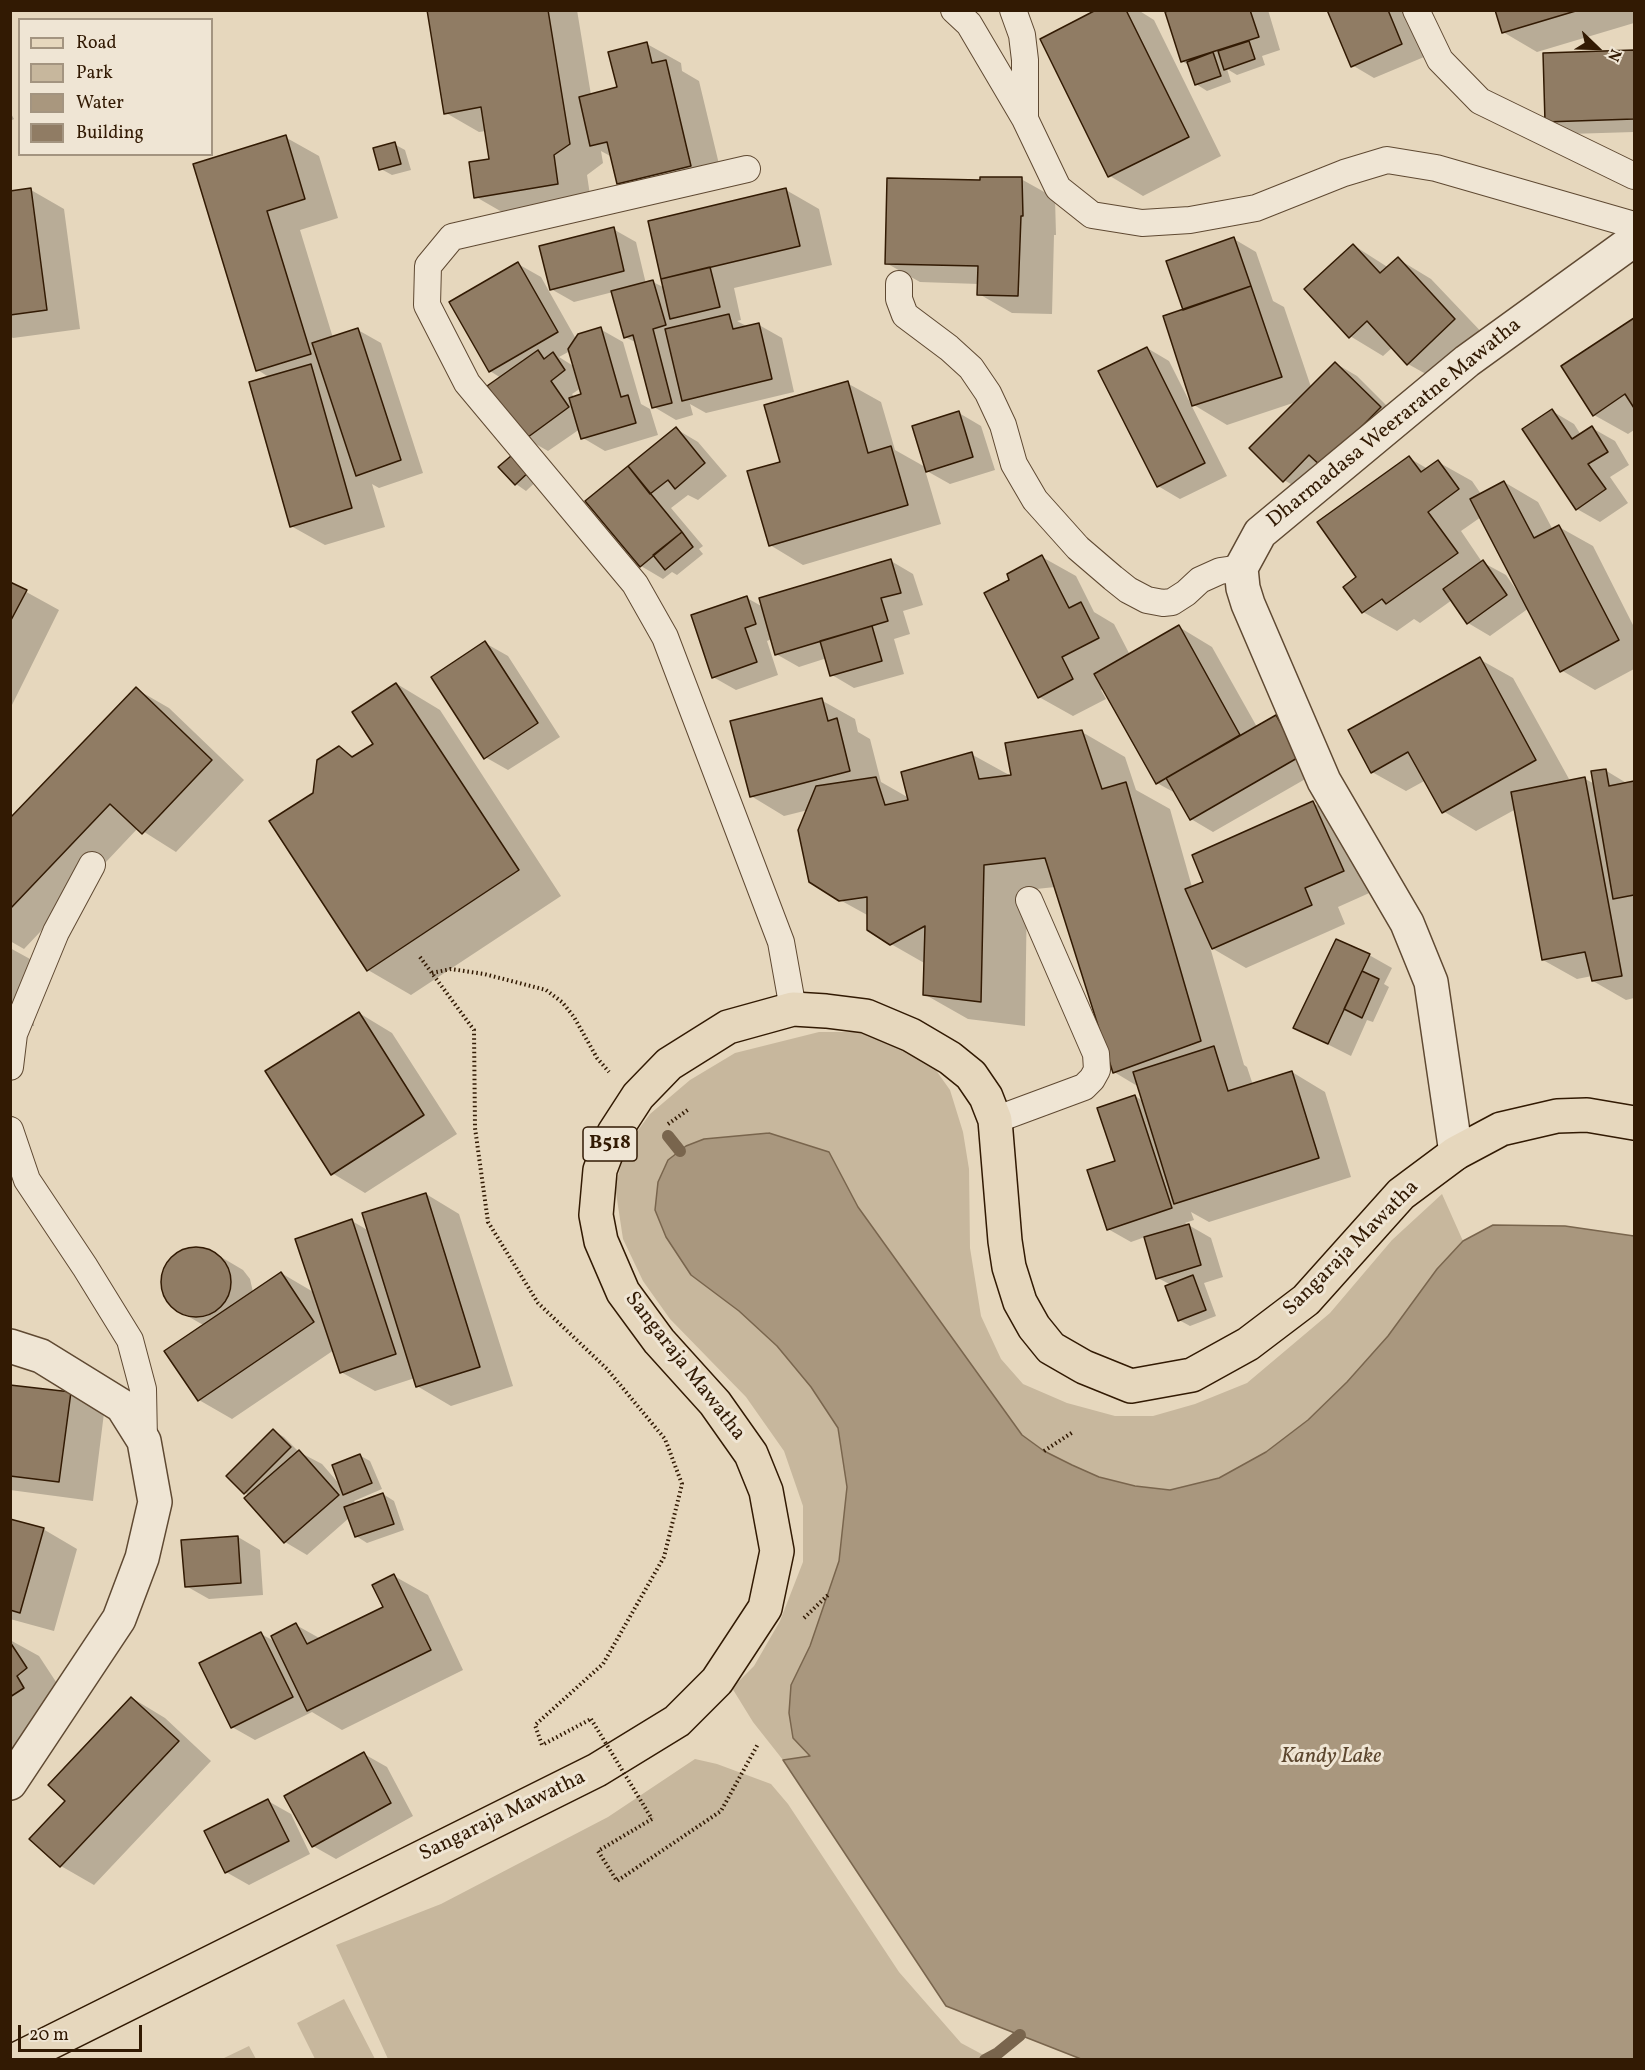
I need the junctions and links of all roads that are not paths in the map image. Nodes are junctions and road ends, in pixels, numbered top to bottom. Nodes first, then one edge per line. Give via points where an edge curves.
1 (954, 10) edge
2 (1013, 10) edge
3 (1416, 10) edge
4 (1025, 119) junction
5 (747, 170) dead end
6 (1635, 176) edge
7 (1635, 225) edge
8 (1635, 240) edge
9 (899, 284) dead end
10 (1241, 568) junction
11 (92, 865) dead end
12 (1029, 900) dead end
13 (793, 1010) junction
14 (10, 1067) edge
15 (995, 1120) junction
16 (1635, 1123) edge
17 (10, 1130) edge
18 (1456, 1153) junction
19 (10, 1346) edge
20 (144, 1441) junction
21 (10, 1783) edge
22 (15, 2060) edge

1 - 4 lane via 969,24
2 - 4 lane via 1025,60
3 - 6 lane via 1440,60 1480,101
4 - 7 lane via 1058,188 1092,215 1142,223 1190,220 1256,208 1387,160 1436,168
5 - 13 lane via 452,237 428,266 427,305 467,383 635,584 665,637 782,942
8 - 10 street, Dharmadasa Weeraratne Mawatha via 1467,361 1278,518 1260,533
9 - 10 lane via 905,315 971,368 988,393 1014,464 1035,500 1078,548 1120,584 1147,600 1172,602 1200,580 1220,571
10 - 18 street via 1248,604 1324,781 1407,923 1431,981
11 - 14 lane via 56,932 14,1034
12 - 15 lane via 1096,1054 1097,1070 1084,1087
13 - 15 main road, Sangaraja Mawatha / B518 via 866,1016 911,1035 971,1075 987,1097
13 - 22 main road, Sangaraja Mawatha / B518 via 728,1027 669,1064 638,1096 614,1133 600,1170 596,1215 601,1241 623,1292 659,1341 721,1411 751,1454 766,1491 777,1551 765,1608 717,1682 677,1720 597,1770
15 - 18 main road, Sangaraja Mawatha / B518 via 1006,1250 1020,1302 1051,1348 1084,1367 1131,1386 1192,1375 1248,1344 1306,1300 1401,1194
16 - 18 main road, Sangaraja Mawatha / B518 via 1587,1115 1557,1116 1501,1129
17 - 20 lane via 27,1180 130,1340 143,1389
19 - 20 street via 41,1356 122,1406
20 - 21 street via 155,1502 142,1558 123,1609

